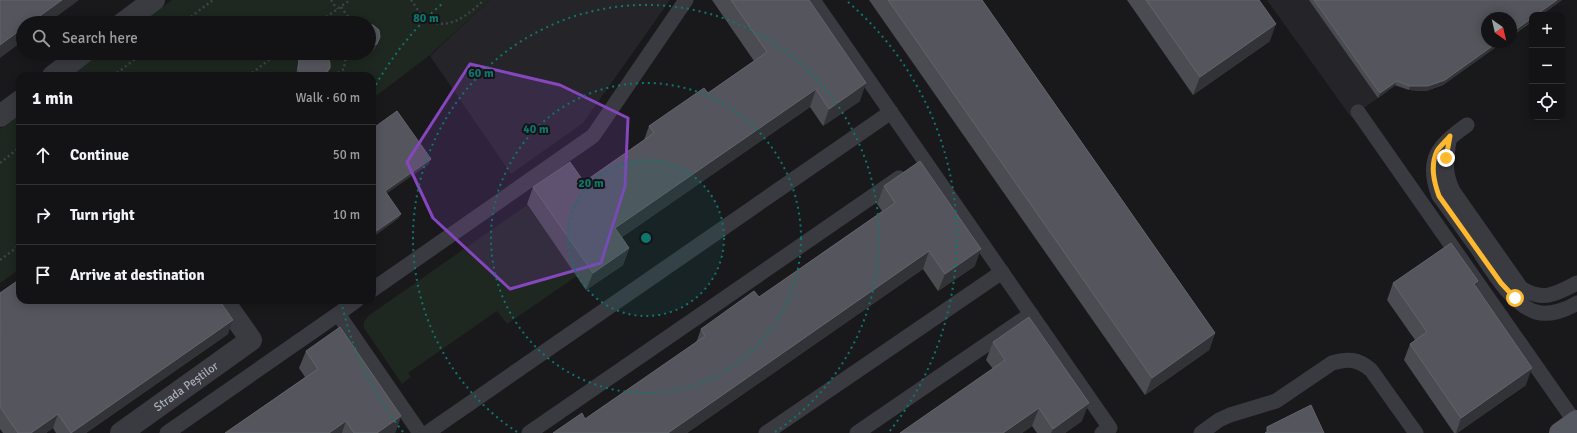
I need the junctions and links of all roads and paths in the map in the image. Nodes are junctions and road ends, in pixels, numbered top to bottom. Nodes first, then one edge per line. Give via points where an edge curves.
1 (154, 0) edge
2 (213, 0) edge
3 (331, 0) edge
4 (350, 0) edge
5 (410, 0) edge
6 (484, 0) edge
7 (686, 0) edge
8 (814, 0) edge
9 (341, 7) junction
10 (337, 9) junction
11 (133, 16) edge
12 (192, 16) edge
13 (328, 16) edge
14 (348, 16) edge
15 (75, 60) edge
16 (134, 60) edge
17 (269, 60) edge
18 (345, 60) edge
19 (58, 72) edge
20 (118, 72) edge
21 (253, 72) edge
22 (340, 72) edge
23 (16, 104) edge
24 (891, 112) junction
25 (1358, 112) dead end
26 (0, 116) edge
27 (1467, 125) dead end
28 (1450, 136) junction
29 (16, 150) edge
30 (925, 160) junction
31 (0, 163) edge
32 (16, 248) edge
33 (0, 260) edge
34 (1002, 272) junction
35 (1577, 283) edge
36 (376, 287) edge
37 (225, 304) edge
38 (352, 304) edge
39 (1577, 304) edge
40 (338, 314) junction
41 (1031, 314) junction
42 (1571, 425) edge
43 (120, 433) edge
44 (167, 433) edge
45 (420, 433) edge
46 (427, 433) edge
47 (529, 433) edge
48 (766, 433) edge
49 (857, 433) edge
50 (1102, 433) edge
51 (1200, 433) edge
52 (1416, 433) edge

1 - 11 street
2 - 12 path
3 - 10 path
4 - 9 path
5 - 6 path via 424,17 442,23 452,23 461,19
7 - 36 lane via 593,136
8 - 24 lane
9 - 10 path
9 - 14 path
10 - 13 path
15 - 19 street
16 - 20 path
17 - 21 path
18 - 22 path via 344,69
23 - 26 street
24 - 30 lane
24 - 46 lane
25 - 42 lane
27 - 28 lane
28 - 35 lane via 1447,179 1521,288 1531,294 1542,296 1558,293
28 - 39 lane via 1437,151 1434,182 1439,196 1501,283 1515,298 1536,312 1549,313
29 - 31 path
30 - 34 lane
30 - 47 lane
32 - 33 path
34 - 41 lane
34 - 48 lane
37 - 43 street, Strada Peștilor via 251,340
38 - 40 lane
40 - 44 lane
40 - 45 lane
41 - 49 lane
41 - 50 lane via 1110,428
51 - 52 lane via 1230,415 1276,401 1332,363 1350,359 1365,364 1371,370

